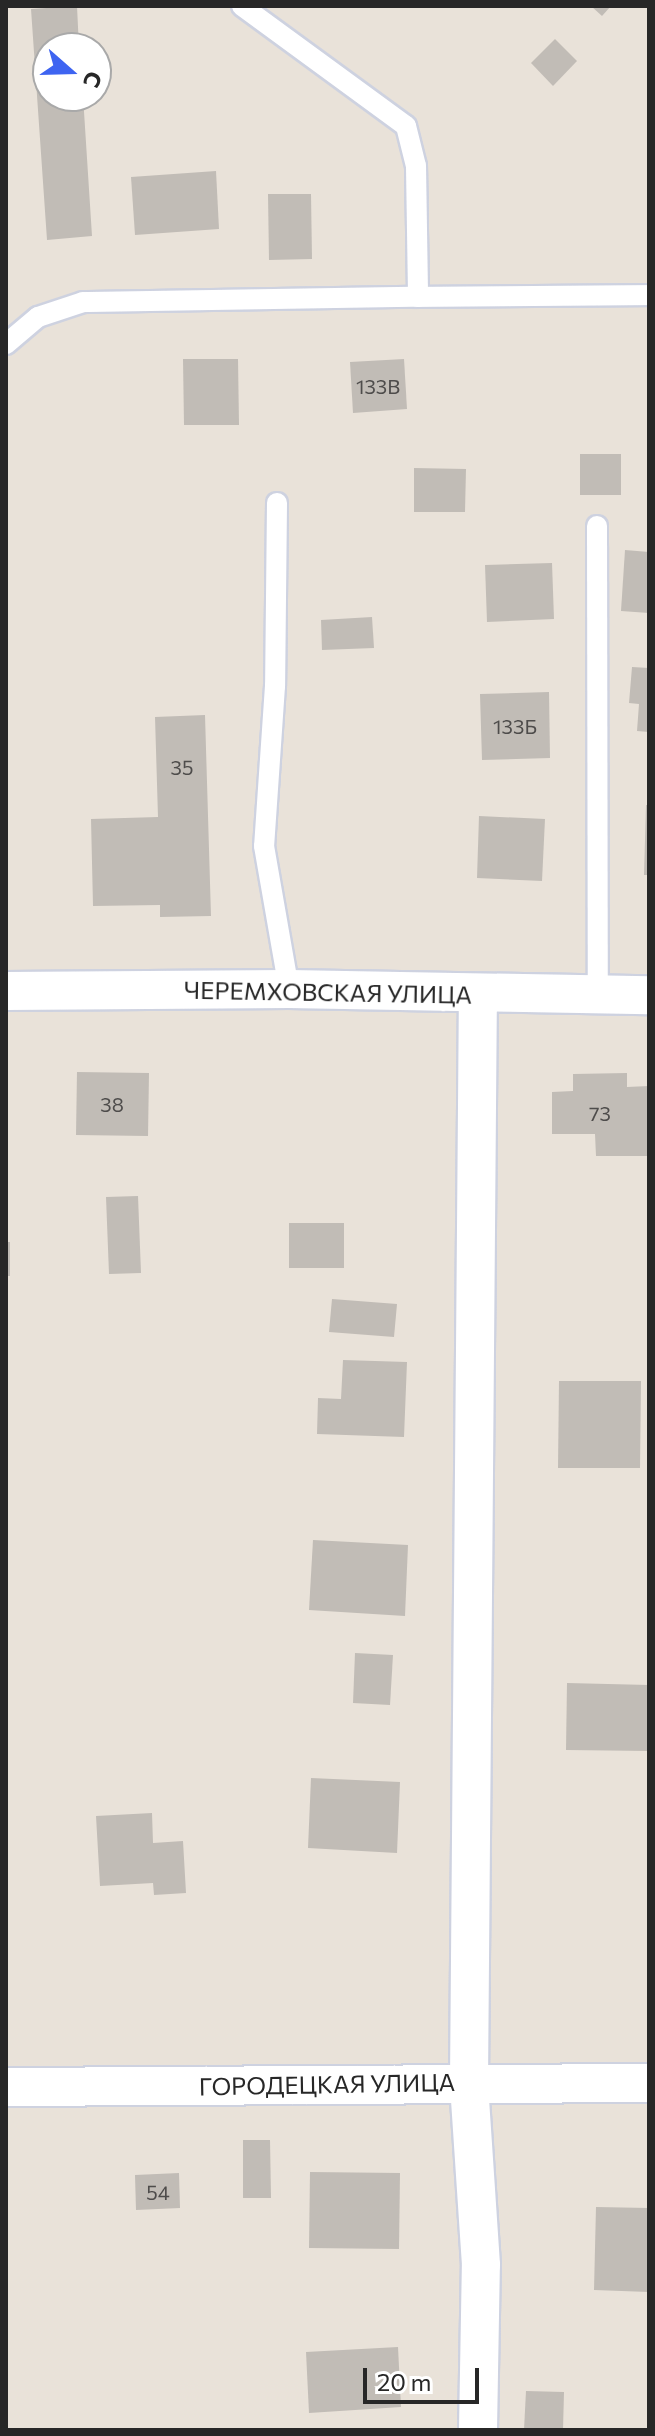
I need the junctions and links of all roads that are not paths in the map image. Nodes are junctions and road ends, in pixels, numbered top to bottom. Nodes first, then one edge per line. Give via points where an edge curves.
1 (242, 6) edge
2 (649, 295) edge
3 (418, 297) junction
4 (6, 344) edge
5 (277, 503) dead end
6 (597, 526) dead end
7 (289, 989) junction
8 (6, 991) edge
9 (598, 994) junction
10 (478, 995) junction
11 (649, 995) edge
12 (469, 2082) junction
13 (649, 2083) edge
14 (6, 2087) edge
15 (478, 2430) edge

1 - 3 lane via 406,126 416,166
2 - 3 lane
3 - 4 lane via 83,302 38,317
5 - 7 lane via 275,686 264,846
6 - 9 lane
7 - 8 street, ЧЕРЕМХОВСКАЯ УЛИЦА
7 - 10 street, ЧЕРЕМХОВСКАЯ УЛИЦА
9 - 10 street, ЧЕРЕМХОВСКАЯ УЛИЦА
9 - 11 street, ЧЕРЕМХОВСКАЯ УЛИЦА
10 - 12 street
12 - 13 street, ГОРОДЕЦКАЯ УЛИЦА
12 - 14 street, ГОРОДЕЦКАЯ УЛИЦА
12 - 15 street via 481,2265

